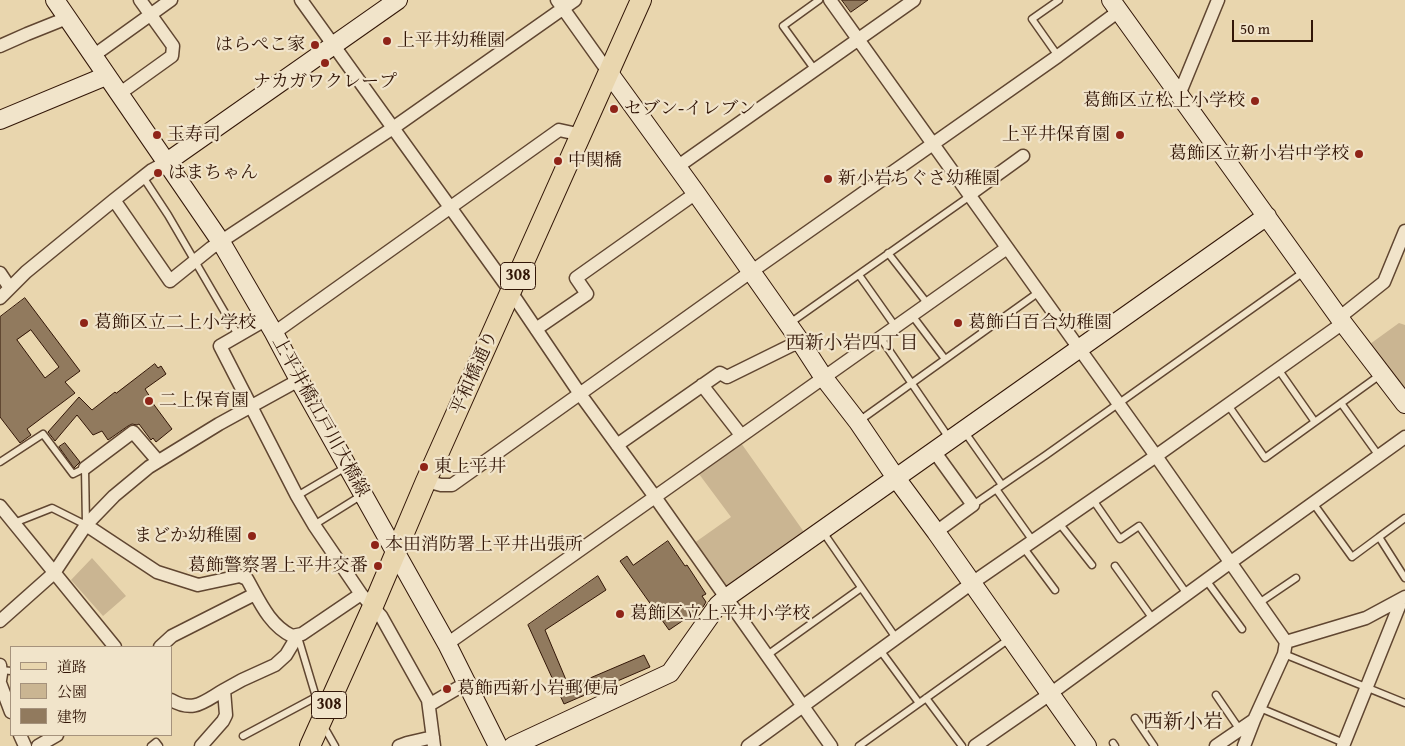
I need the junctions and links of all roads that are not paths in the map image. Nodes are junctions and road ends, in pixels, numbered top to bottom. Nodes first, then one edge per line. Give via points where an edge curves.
1 (54, 0) edge
2 (140, 0) edge
3 (171, 0) edge
4 (301, 0) edge
5 (398, 0) edge
6 (576, 0) edge
7 (641, 0) edge
8 (819, 0) edge
9 (830, 0) edge
10 (914, 0) edge
11 (1059, 0) edge
12 (1218, 0) edge
13 (560, 4) edge
14 (1115, 6) edge
15 (151, 14) junction
16 (67, 18) junction
17 (858, 40) junction
18 (334, 45) junction
19 (0, 46) edge
20 (93, 56) junction
21 (1058, 56) junction
22 (815, 70) junction
23 (609, 73) junction
24 (106, 76) junction
25 (119, 94) junction
26 (1179, 95) junction
27 (0, 120) edge
28 (393, 128) junction
29 (582, 135) junction
30 (933, 143) junction
31 (1024, 156) dead end
32 (167, 162) junction
33 (677, 166) junction
34 (143, 177) junction
35 (696, 193) junction
36 (970, 195) junction
37 (114, 200) junction
38 (449, 208) junction
39 (1267, 216) junction
40 (1405, 231) edge
41 (221, 242) junction
42 (1007, 248) junction
43 (888, 253) junction
44 (195, 260) junction
45 (1306, 270) junction
46 (751, 272) junction
47 (0, 273) edge
48 (859, 274) junction
49 (10, 288) junction
50 (510, 292) junction
51 (1039, 292) junction
52 (0, 298) edge
53 (927, 303) junction
54 (911, 314) junction
55 (1341, 320) junction
56 (788, 324) junction
57 (270, 326) junction
58 (895, 326) junction
59 (536, 329) junction
60 (238, 335) junction
61 (879, 337) junction
62 (800, 341) junction
63 (1079, 348) junction
64 (946, 359) junction
65 (1278, 369) junction
66 (1382, 374) junction
67 (824, 378) junction
68 (298, 380) junction
69 (912, 383) junction
70 (702, 385) junction
71 (580, 394) junction
72 (1341, 403) junction
73 (1119, 404) junction
74 (1405, 404) edge
75 (1228, 405) junction
76 (252, 406) junction
77 (858, 422) junction
78 (1315, 422) junction
79 (957, 434) junction
80 (741, 435) junction
81 (1405, 437) edge
82 (617, 445) junction
83 (934, 451) junction
84 (1156, 456) junction
85 (1379, 456) junction
86 (158, 461) junction
87 (0, 462) edge
88 (348, 466) junction
89 (86, 468) junction
90 (896, 478) junction
91 (426, 481) junction
92 (1002, 485) junction
93 (996, 490) junction
94 (364, 494) junction
95 (298, 496) junction
96 (655, 497) junction
97 (1093, 500) junction
98 (1313, 503) junction
99 (973, 505) junction
100 (1, 508) edge
101 (1405, 518) edge
102 (14, 523) junction
103 (1059, 523) junction
104 (314, 524) junction
105 (86, 525) junction
106 (822, 531) junction
107 (936, 532) junction
108 (1379, 537) junction
109 (1028, 544) junction
110 (396, 552) junction
111 (1231, 562) junction
112 (1092, 565) dead end
113 (1115, 566) dead end
114 (54, 572) junction
115 (1296, 578) dead end
116 (1405, 578) edge
117 (1206, 580) junction
118 (972, 583) junction
119 (861, 588) junction
120 (1055, 590) dead end
121 (255, 594) junction
122 (1187, 594) junction
123 (726, 598) junction
124 (1403, 598) edge
125 (367, 600) junction
126 (1259, 603) junction
127 (1153, 619) junction
128 (0, 621) edge
129 (1242, 629) dead end
130 (298, 635) junction
131 (896, 638) junction
132 (1010, 638) junction
133 (447, 644) junction
134 (114, 646) edge
135 (161, 646) edge
136 (1285, 648) junction
137 (880, 650) junction
138 (766, 656) junction
139 (2, 674) edge
140 (468, 682) junction
141 (1366, 688) junction
142 (224, 690) junction
143 (1050, 694) junction
144 (1216, 696) dead end
145 (926, 698) junction
146 (172, 700) edge
147 (919, 703) junction
148 (1405, 703) edge
149 (429, 705) junction
150 (803, 707) junction
151 (10, 708) edge
152 (1260, 708) junction
153 (322, 709) junction
154 (1135, 718) dead end
155 (1254, 720) junction
156 (1240, 730) junction
157 (55, 736) edge
158 (243, 736) dead end
159 (433, 742) edge
160 (1343, 744) edge
161 (38, 746) edge
162 (151, 746) edge
163 (160, 746) edge
164 (201, 746) edge
165 (310, 746) edge
166 (335, 746) edge
167 (399, 746) edge
168 (498, 746) edge
169 (513, 746) edge
170 (748, 746) edge
171 (831, 746) edge
172 (859, 746) edge
173 (962, 746) edge
174 (974, 746) edge
175 (1087, 746) edge
176 (1154, 746) edge
177 (1216, 746) edge
178 (1244, 746) edge

1 - 16 street, 上平井橋江戸川大橋線
2 - 15 street
3 - 15 street
4 - 18 street
5 - 18 street
6 - 13 street
7 - 23 main road, 平和橋通り / 308
8 - 22 lane via 783,26
9 - 17 street
10 - 17 street
11 - 21 lane via 1032,19
12 - 26 street
13 - 23 street
13 - 28 street
14 - 21 street
14 - 26 street
15 - 20 street
15 - 25 street via 173,46 172,56
16 - 19 street
16 - 20 street, 上平井橋江戸川大橋線
17 - 22 street
17 - 30 street
18 - 28 street
18 - 32 street
20 - 24 street, 上平井橋江戸川大橋線
21 - 30 street
22 - 33 street
23 - 29 main road, 平和橋通り / 308
23 - 33 street
24 - 25 street, 上平井橋江戸川大橋線
24 - 27 street
25 - 32 street, 上平井橋江戸川大橋線
26 - 39 street
28 - 38 street
28 - 41 street
29 - 38 street via 559,130
29 - 50 main road, 平和橋通り / 308
30 - 36 street
30 - 46 street
31 - 36 street
32 - 34 street
32 - 41 street, 上平井橋江戸川大橋線
33 - 35 street
34 - 37 street
34 - 44 lane
35 - 46 street
35 - 59 street via 576,278 587,294
36 - 42 street
36 - 43 lane
37 - 44 street via 170,281
37 - 49 street
38 - 50 street
38 - 57 street
39 - 45 street
39 - 63 street
40 - 55 street via 1384,282
41 - 44 street
41 - 57 street, 上平井橋江戸川大橋線
42 - 51 street
42 - 53 street
43 - 48 lane
43 - 53 lane
44 - 60 lane
45 - 55 street
45 - 73 lane
46 - 56 street
46 - 71 street
47 - 49 street
48 - 56 lane
48 - 58 lane
49 - 52 street
50 - 59 street
50 - 91 main road, 平和橋通り / 308
51 - 63 street
51 - 64 lane
53 - 54 street
54 - 58 street
54 - 64 lane
55 - 65 street
55 - 66 street
56 - 62 street
57 - 60 street
57 - 68 street, 上平井橋江戸川大橋線
58 - 61 street
59 - 71 street
60 - 76 street via 220,346
61 - 67 street
61 - 69 lane
62 - 67 street
62 - 70 street via 727,377 720,373
63 - 73 street
63 - 79 street
64 - 69 lane
65 - 75 street
65 - 78 lane
66 - 72 lane
66 - 74 street
67 - 77 street
67 - 80 street
68 - 76 street
68 - 88 street, 上平井橋江戸川大橋線
69 - 77 lane
69 - 79 lane
70 - 80 street
70 - 82 street
71 - 82 street
71 - 91 street via 452,485
72 - 78 lane
72 - 85 lane
73 - 84 street
73 - 92 lane
75 - 78 lane via 1265,458
75 - 84 street
76 - 86 street
76 - 95 street
77 - 90 street
79 - 83 street
79 - 92 lane
80 - 96 street
81 - 85 street
82 - 96 street
83 - 90 street
83 - 99 street
84 - 97 street
84 - 111 street
85 - 98 street
86 - 89 street via 134,432
86 - 105 street via 114,496
87 - 89 lane via 43,434 73,474
88 - 94 street, 上平井橋江戸川大橋線
88 - 95 lane
89 - 105 lane
90 - 106 street
90 - 107 street
91 - 110 main road, 平和橋通り / 308
92 - 93 lane
93 - 99 lane
93 - 109 lane
94 - 104 lane
94 - 110 street, 上平井橋江戸川大橋線
95 - 104 street
96 - 123 street
96 - 133 street
97 - 103 street
97 - 122 lane via 1120,539 1139,526
98 - 108 lane via 1352,557
98 - 111 street
99 - 107 street
100 - 102 street
101 - 108 lane
102 - 105 lane via 52,508
102 - 114 street
103 - 109 street
103 - 112 lane
104 - 125 street
105 - 114 street
105 - 121 street via 157,572 198,585 240,576 247,579
106 - 119 lane
106 - 123 street
107 - 118 street
108 - 116 lane
109 - 118 street
109 - 120 lane
110 - 125 main road, 平和橋通り / 308
110 - 133 street, 上平井橋江戸川大橋線
111 - 117 street
111 - 126 street
113 - 127 lane
114 - 128 street
114 - 134 street
115 - 126 lane
117 - 122 street
117 - 129 lane
118 - 131 street
118 - 132 street
119 - 131 lane
119 - 138 lane
121 - 130 street via 276,625 292,636
121 - 135 street via 172,636
122 - 127 street
123 - 138 street
123 - 169 street via 670,673
124 - 136 street via 1366,618
124 - 141 street
125 - 130 street
125 - 149 street via 381,616
125 - 153 main road, 平和橋通り / 308
126 - 136 street
127 - 143 street
130 - 142 street via 286,656 275,665
130 - 153 lane
131 - 137 street
132 - 143 street
132 - 145 lane
133 - 140 street, 上平井橋江戸川大橋線
136 - 141 lane
136 - 152 street
137 - 147 lane
137 - 150 street
138 - 150 street
139 - 151 street
140 - 149 street
140 - 168 street, 上平井橋江戸川大橋線
141 - 148 lane
141 - 160 street
142 - 146 street via 189,707
142 - 164 street via 226,715
143 - 174 street
143 - 175 street
144 - 156 lane
145 - 147 lane
145 - 173 lane
147 - 172 lane
149 - 159 street
150 - 170 street
150 - 171 street
152 - 155 street
152 - 160 lane
153 - 158 lane
153 - 165 main road, 平和橋通り / 308
153 - 166 lane via 327,732
154 - 176 lane
155 - 156 street
155 - 178 street
156 - 177 street
157 - 161 street
159 - 167 street
162 - 163 lane via 156,742

